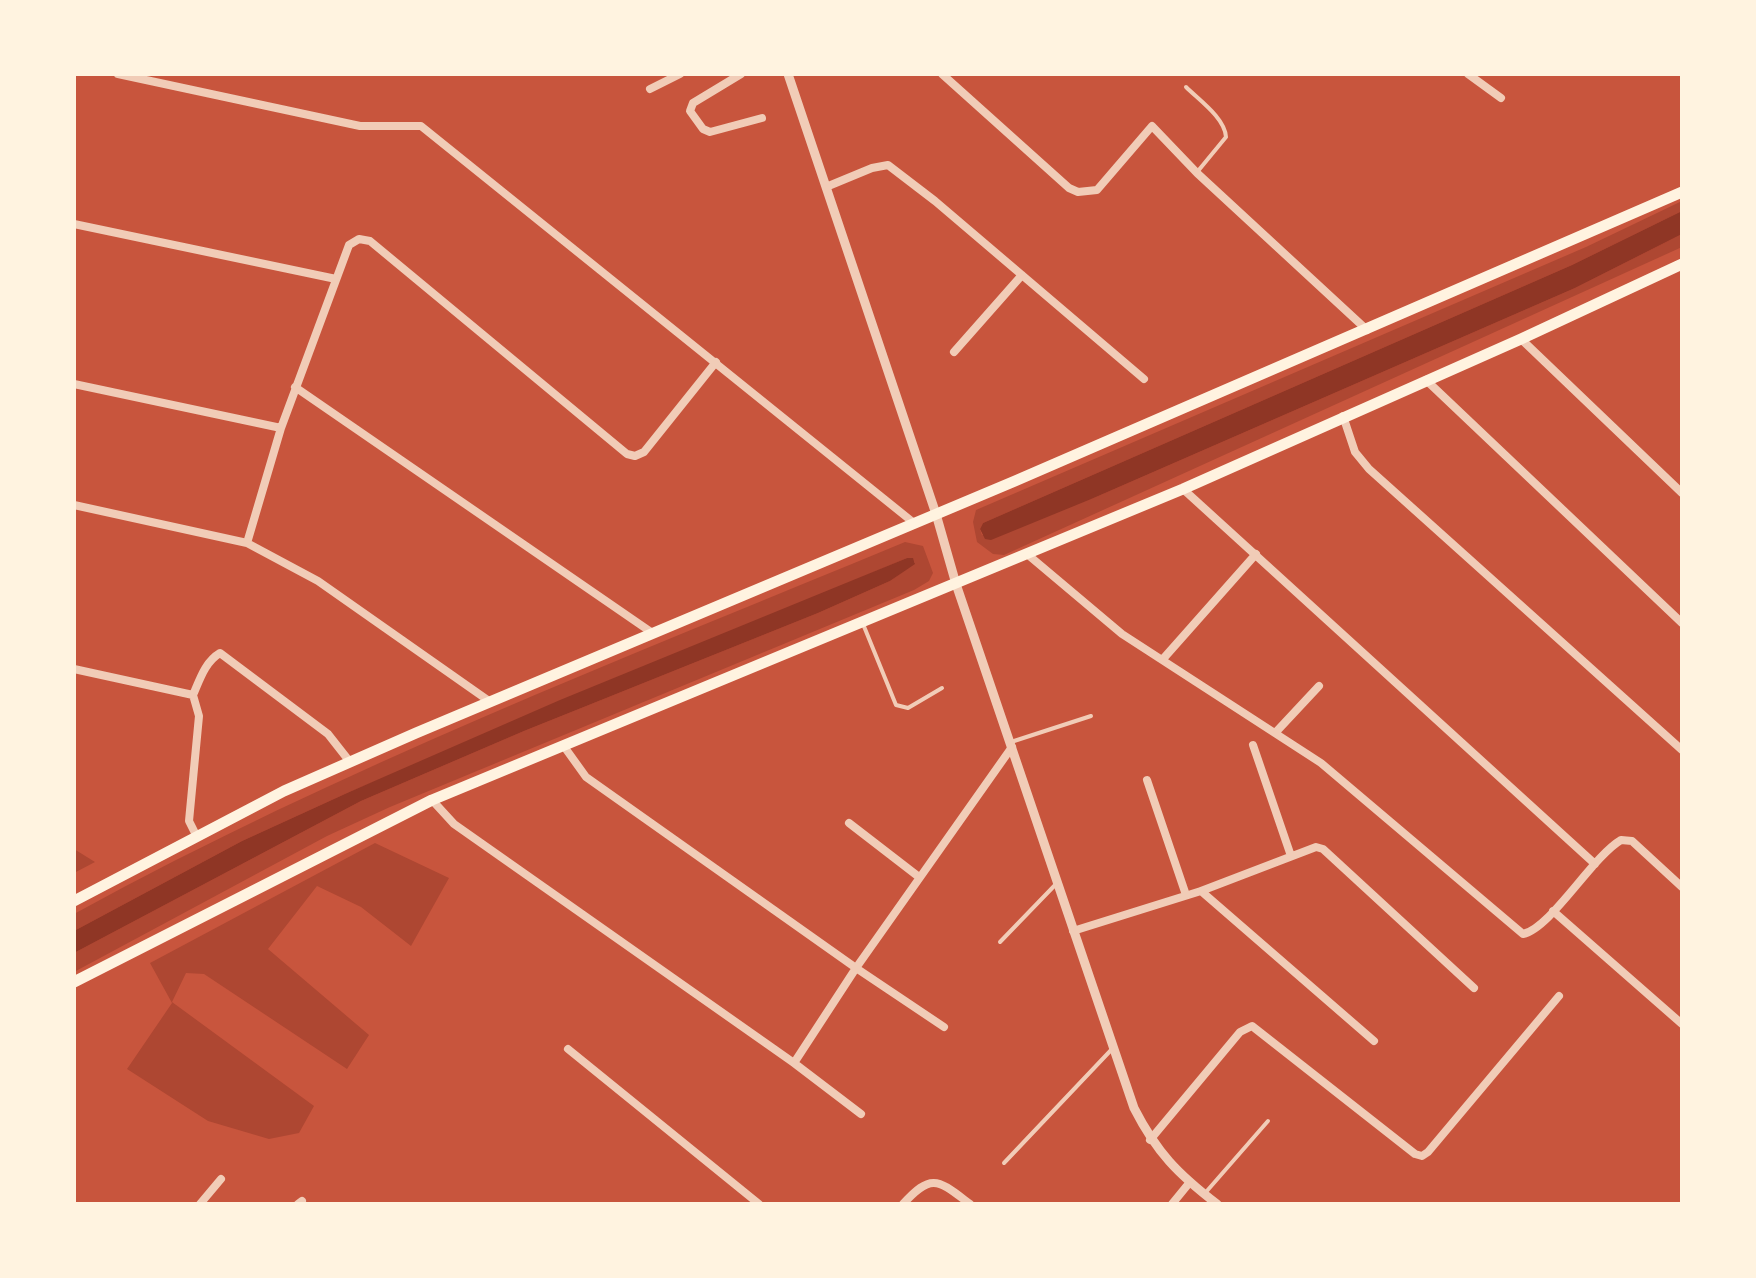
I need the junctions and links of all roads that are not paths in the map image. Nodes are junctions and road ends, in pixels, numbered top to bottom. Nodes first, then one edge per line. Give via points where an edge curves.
1 (118, 74) edge
2 (680, 74) edge
3 (741, 74) edge
4 (788, 74) edge
5 (942, 74) edge
6 (1468, 74) edge
7 (1186, 87) dead end
8 (650, 89) dead end
9 (1501, 98) dead end
10 (762, 118) dead end
11 (1197, 173) junction
12 (826, 187) junction
13 (1682, 192) edge
14 (74, 224) edge
15 (1682, 264) edge
16 (1022, 275) junction
17 (336, 279) junction
18 (1367, 330) junction
19 (1521, 339) junction
20 (954, 352) dead end
21 (716, 362) junction
22 (1144, 379) dead end
23 (1426, 380) junction
24 (74, 384) edge
25 (295, 387) junction
26 (1343, 416) junction
27 (281, 428) junction
28 (1183, 489) junction
29 (1682, 493) edge
30 (74, 505) edge
31 (936, 514) junction
32 (914, 523) junction
33 (247, 543) junction
34 (1027, 554) junction
35 (1256, 554) junction
36 (955, 578) junction
37 (862, 622) junction
38 (1682, 623) edge
39 (651, 632) junction
40 (1163, 659) junction
41 (74, 669) edge
42 (1319, 686) dead end
43 (942, 688) dead end
44 (193, 695) junction
45 (489, 701) junction
46 (1091, 716) dead end
47 (1276, 732) junction
48 (563, 745) junction
49 (1012, 745) junction
50 (1253, 745) dead end
51 (1682, 750) edge
52 (350, 762) junction
53 (1147, 780) dead end
54 (432, 800) junction
55 (849, 823) dead end
56 (197, 837) junction
57 (1291, 856) junction
58 (1595, 864) junction
59 (919, 877) junction
60 (1058, 882) junction
61 (1682, 887) edge
62 (1201, 891) junction
63 (1186, 895) junction
64 (74, 901) edge
65 (1553, 911) junction
66 (1073, 931) junction
67 (1000, 942) dead end
68 (856, 968) junction
69 (74, 982) edge
70 (1474, 988) dead end
71 (1559, 996) dead end
72 (1682, 1024) edge
73 (944, 1027) dead end
74 (1374, 1041) dead end
75 (1113, 1048) junction
76 (568, 1049) dead end
77 (794, 1063) junction
78 (861, 1114) dead end
79 (1268, 1121) dead end
80 (1150, 1140) junction
81 (1004, 1163) dead end
82 (221, 1179) dead end
83 (1190, 1182) junction
84 (1204, 1194) junction
85 (200, 1204) edge
86 (759, 1204) edge
87 (903, 1204) edge
88 (970, 1204) edge
89 (1172, 1204) edge
90 (1217, 1204) edge

1 - 21 street via 360,126 421,126
2 - 8 street
3 - 10 street via 693,103 690,111 710,132
4 - 12 street
5 - 11 street via 1078,192 1097,190 1152,126
6 - 9 street
7 - 11 lane via 1226,131
11 - 18 street
12 - 16 street via 888,165
12 - 31 street
13 - 18 main road
14 - 17 street
15 - 19 main road
16 - 20 street
16 - 22 street
17 - 21 street via 349,245 359,239 370,241 635,456 644,452
17 - 25 street
18 - 31 main road
19 - 23 main road
19 - 29 street
21 - 32 street
23 - 26 main road
23 - 38 street
24 - 27 street
25 - 27 street
25 - 39 street
26 - 28 main road
26 - 51 street via 1355,452 1369,469
27 - 33 street
28 - 34 main road
28 - 35 street
30 - 33 street
31 - 32 main road
31 - 36 street
32 - 39 main road
33 - 45 street via 318,581
34 - 36 main road
34 - 40 street via 1122,634
35 - 40 street
35 - 58 street
36 - 37 main road
36 - 49 street
37 - 43 lane via 896,705 908,708
37 - 48 main road
39 - 45 main road
40 - 47 street
41 - 44 street
42 - 47 street
44 - 52 street via 204,670 220,653 328,734
44 - 56 street via 199,716 189,821
45 - 52 main road
46 - 49 lane
47 - 65 street via 1378,810 1517,931 1530,933
48 - 54 main road
48 - 68 street via 586,777
49 - 59 street
49 - 60 street
50 - 57 street
52 - 56 main road
53 - 63 street
54 - 69 main road
54 - 77 street via 454,824
55 - 59 street
56 - 64 main road
57 - 62 street
57 - 70 street via 1323,849
58 - 61 street via 1626,839
58 - 65 street
59 - 68 street
60 - 66 street
60 - 67 lane
62 - 63 street
62 - 74 street
63 - 66 street
65 - 72 street
66 - 75 street
68 - 73 street
68 - 77 street
71 - 80 street via 1422,1156 1252,1026 1240,1032
75 - 80 street
75 - 81 lane
76 - 86 street
77 - 78 street
79 - 84 lane
80 - 83 street
82 - 85 street
83 - 84 street
83 - 89 street
84 - 90 street
87 - 88 street via 931,1181 943,1183

